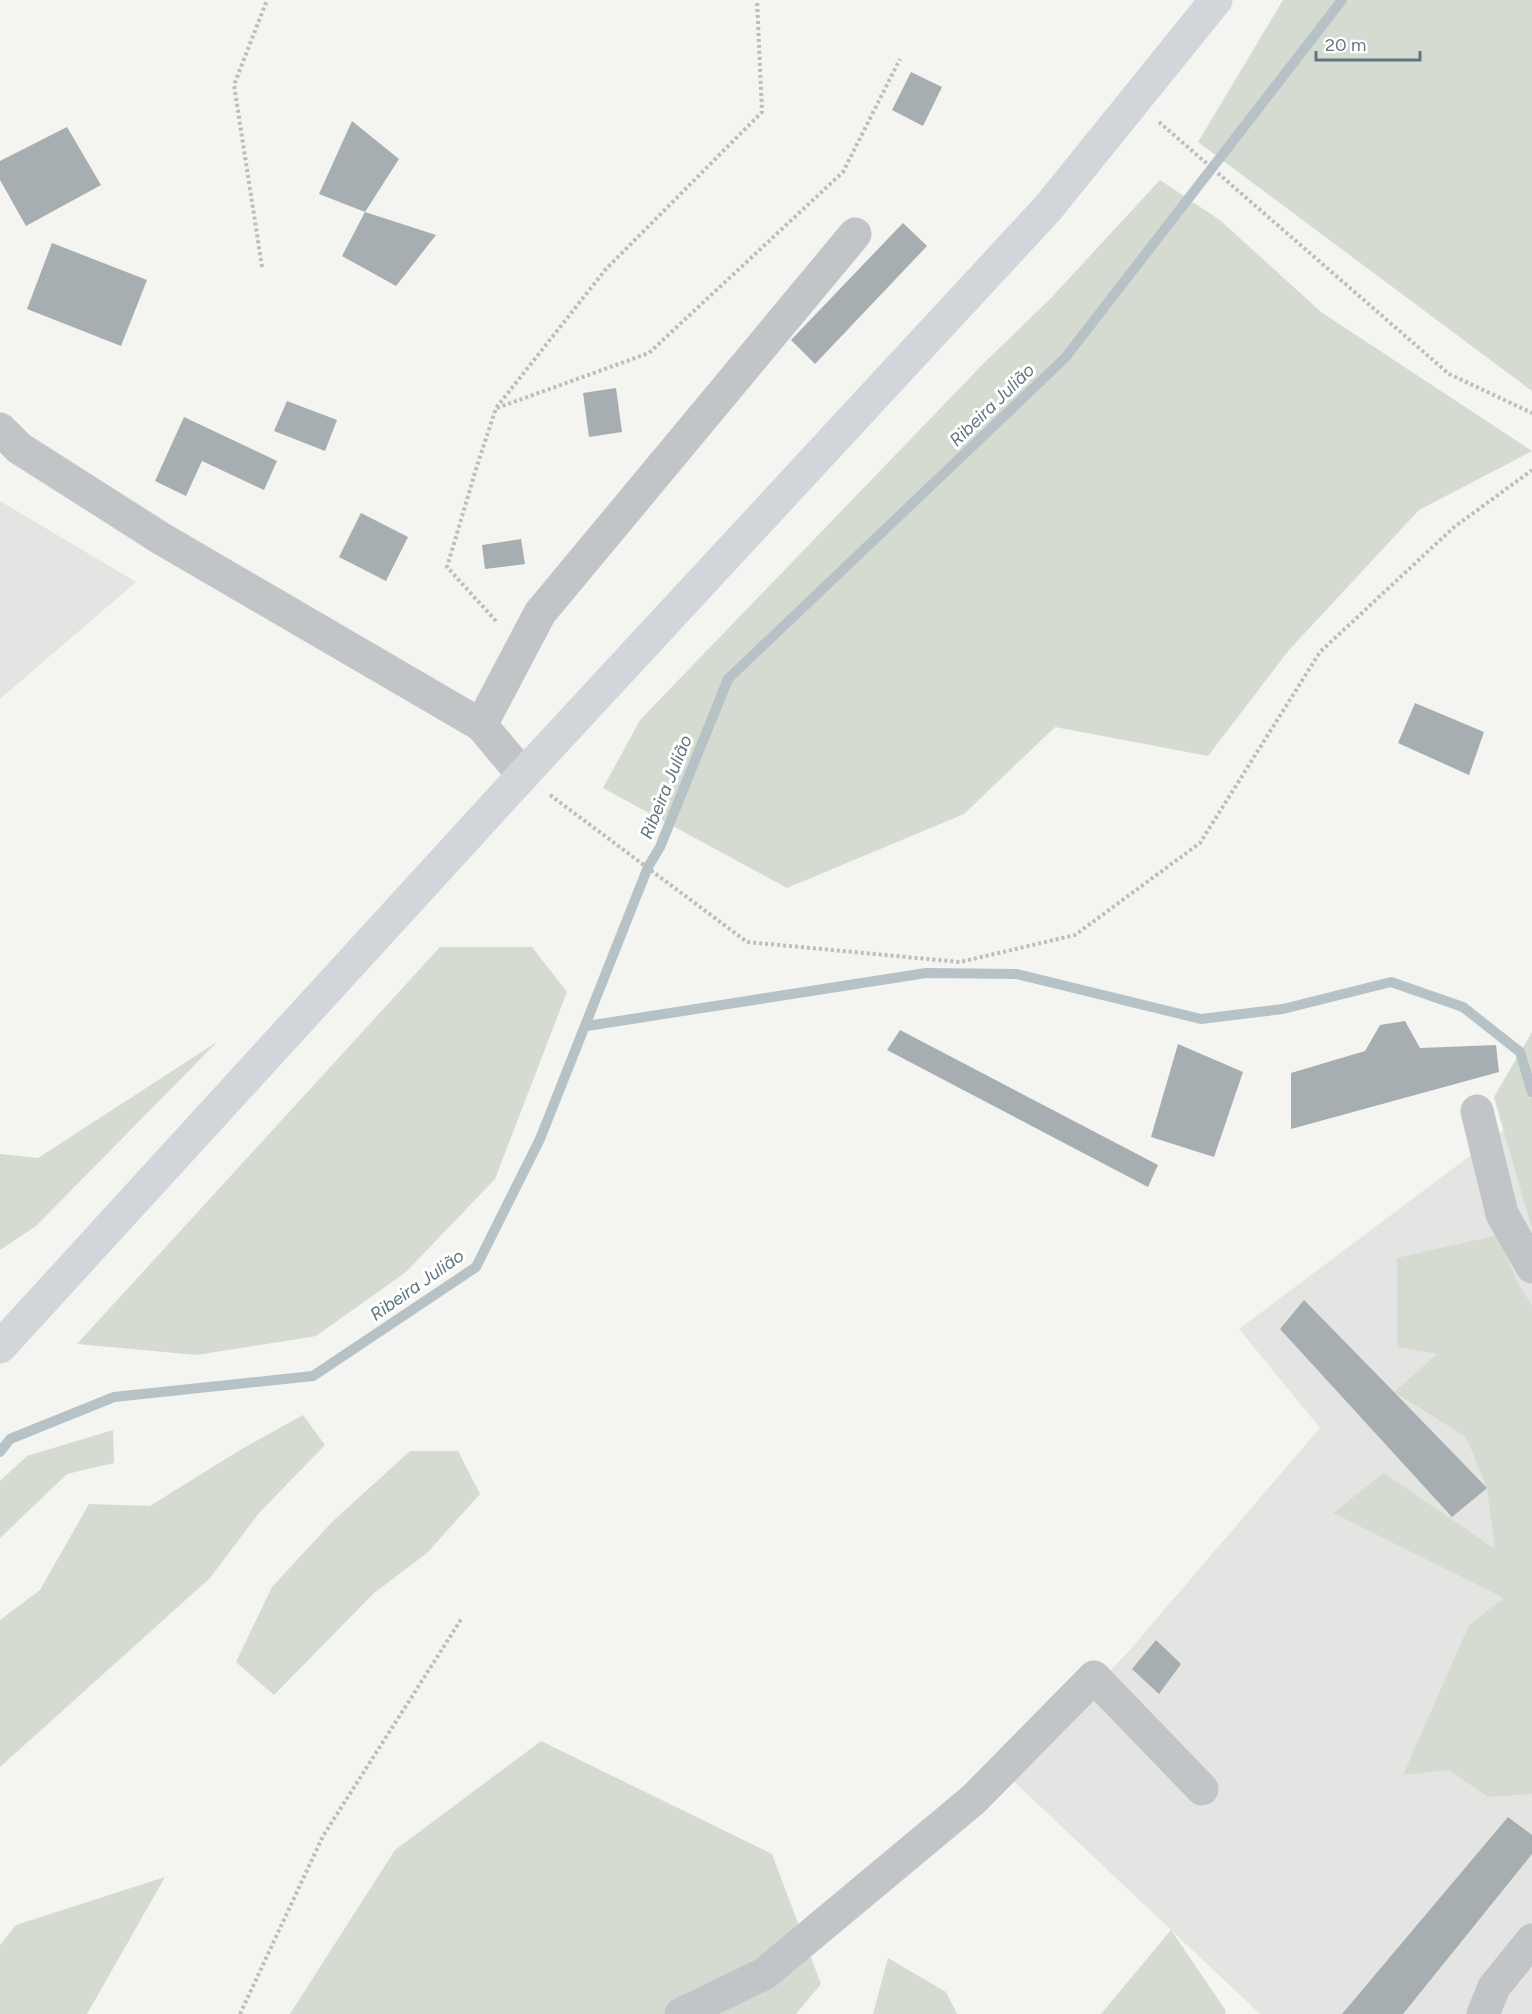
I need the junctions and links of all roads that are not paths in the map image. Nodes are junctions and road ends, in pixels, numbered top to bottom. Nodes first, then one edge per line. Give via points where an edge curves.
1 (1216, 0) edge
2 (855, 234) dead end
3 (0, 429) edge
4 (481, 725) junction
5 (523, 775) junction
6 (1478, 1111) dead end
7 (1532, 1268) edge
8 (0, 1346) edge
9 (1202, 1789) dead end
10 (1532, 1940) edge
11 (681, 2014) edge
12 (1483, 2014) edge

1 - 5 main road via 1048,208
2 - 4 lane via 540,613
3 - 4 lane via 19,448 162,539
4 - 5 lane
5 - 8 main road
6 - 7 lane via 1502,1214
9 - 11 lane via 1094,1677 974,1799 764,1974
10 - 12 lane via 1494,1987

